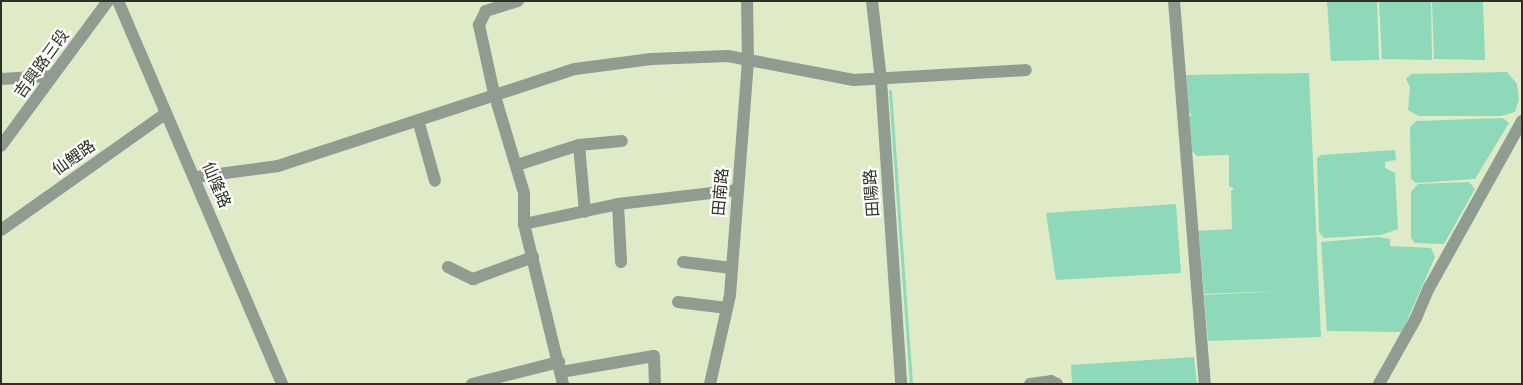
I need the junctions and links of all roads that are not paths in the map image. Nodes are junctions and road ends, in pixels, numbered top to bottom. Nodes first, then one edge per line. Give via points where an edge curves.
1 (108, 1) edge
2 (118, 1) edge
3 (518, 1) edge
4 (747, 1) edge
5 (872, 1) edge
6 (1174, 1) edge
7 (748, 62) junction
8 (1026, 70) dead end
9 (52, 76) junction
10 (1, 79) edge
11 (881, 80) junction
12 (494, 93) junction
13 (166, 113) junction
14 (418, 120) junction
15 (1522, 121) edge
16 (622, 141) dead end
17 (579, 145) junction
18 (1, 146) edge
19 (517, 165) junction
20 (196, 177) junction
21 (435, 181) dead end
22 (738, 190) junction
23 (618, 204) junction
24 (585, 212) junction
25 (524, 224) junction
26 (1, 230) edge
27 (532, 257) junction
28 (621, 262) dead end
29 (683, 262) dead end
30 (448, 266) dead end
31 (732, 268) junction
32 (678, 302) dead end
33 (727, 308) junction
34 (561, 372) edge
35 (282, 384) edge
36 (472, 384) edge
37 (655, 384) edge
38 (710, 384) edge
39 (901, 384) edge
40 (1030, 384) edge
41 (1057, 384) edge
42 (1205, 384) edge
43 (1380, 384) edge

1 - 9 street, 吉興路三段
2 - 13 street, 仙隆路
3 - 12 street via 492,8 480,18
4 - 7 street, 田南路
5 - 11 street, 田陽路
6 - 42 street
7 - 11 street via 854,80
7 - 12 street via 728,56 651,59 575,69
7 - 22 street, 田南路
8 - 11 street
9 - 10 street
9 - 18 street, 吉興路三段
11 - 39 street, 田陽路
12 - 14 street
12 - 19 street
13 - 20 street, 仙隆路
13 - 26 street, 仙鯉路
14 - 20 street via 278,166
14 - 21 street
15 - 43 street
16 - 17 street
17 - 19 street
17 - 24 street
19 - 25 street via 524,193
20 - 35 street, 仙隆路
22 - 23 street
22 - 31 street, 田南路
23 - 24 street
23 - 28 street
24 - 25 street
25 - 27 street
27 - 30 street via 473,279
27 - 34 street
29 - 31 street
31 - 33 street, 田南路
32 - 33 street
33 - 38 street, 田南路
34 - 36 street
34 - 37 street via 654,356
40 - 41 street via 1051,381

